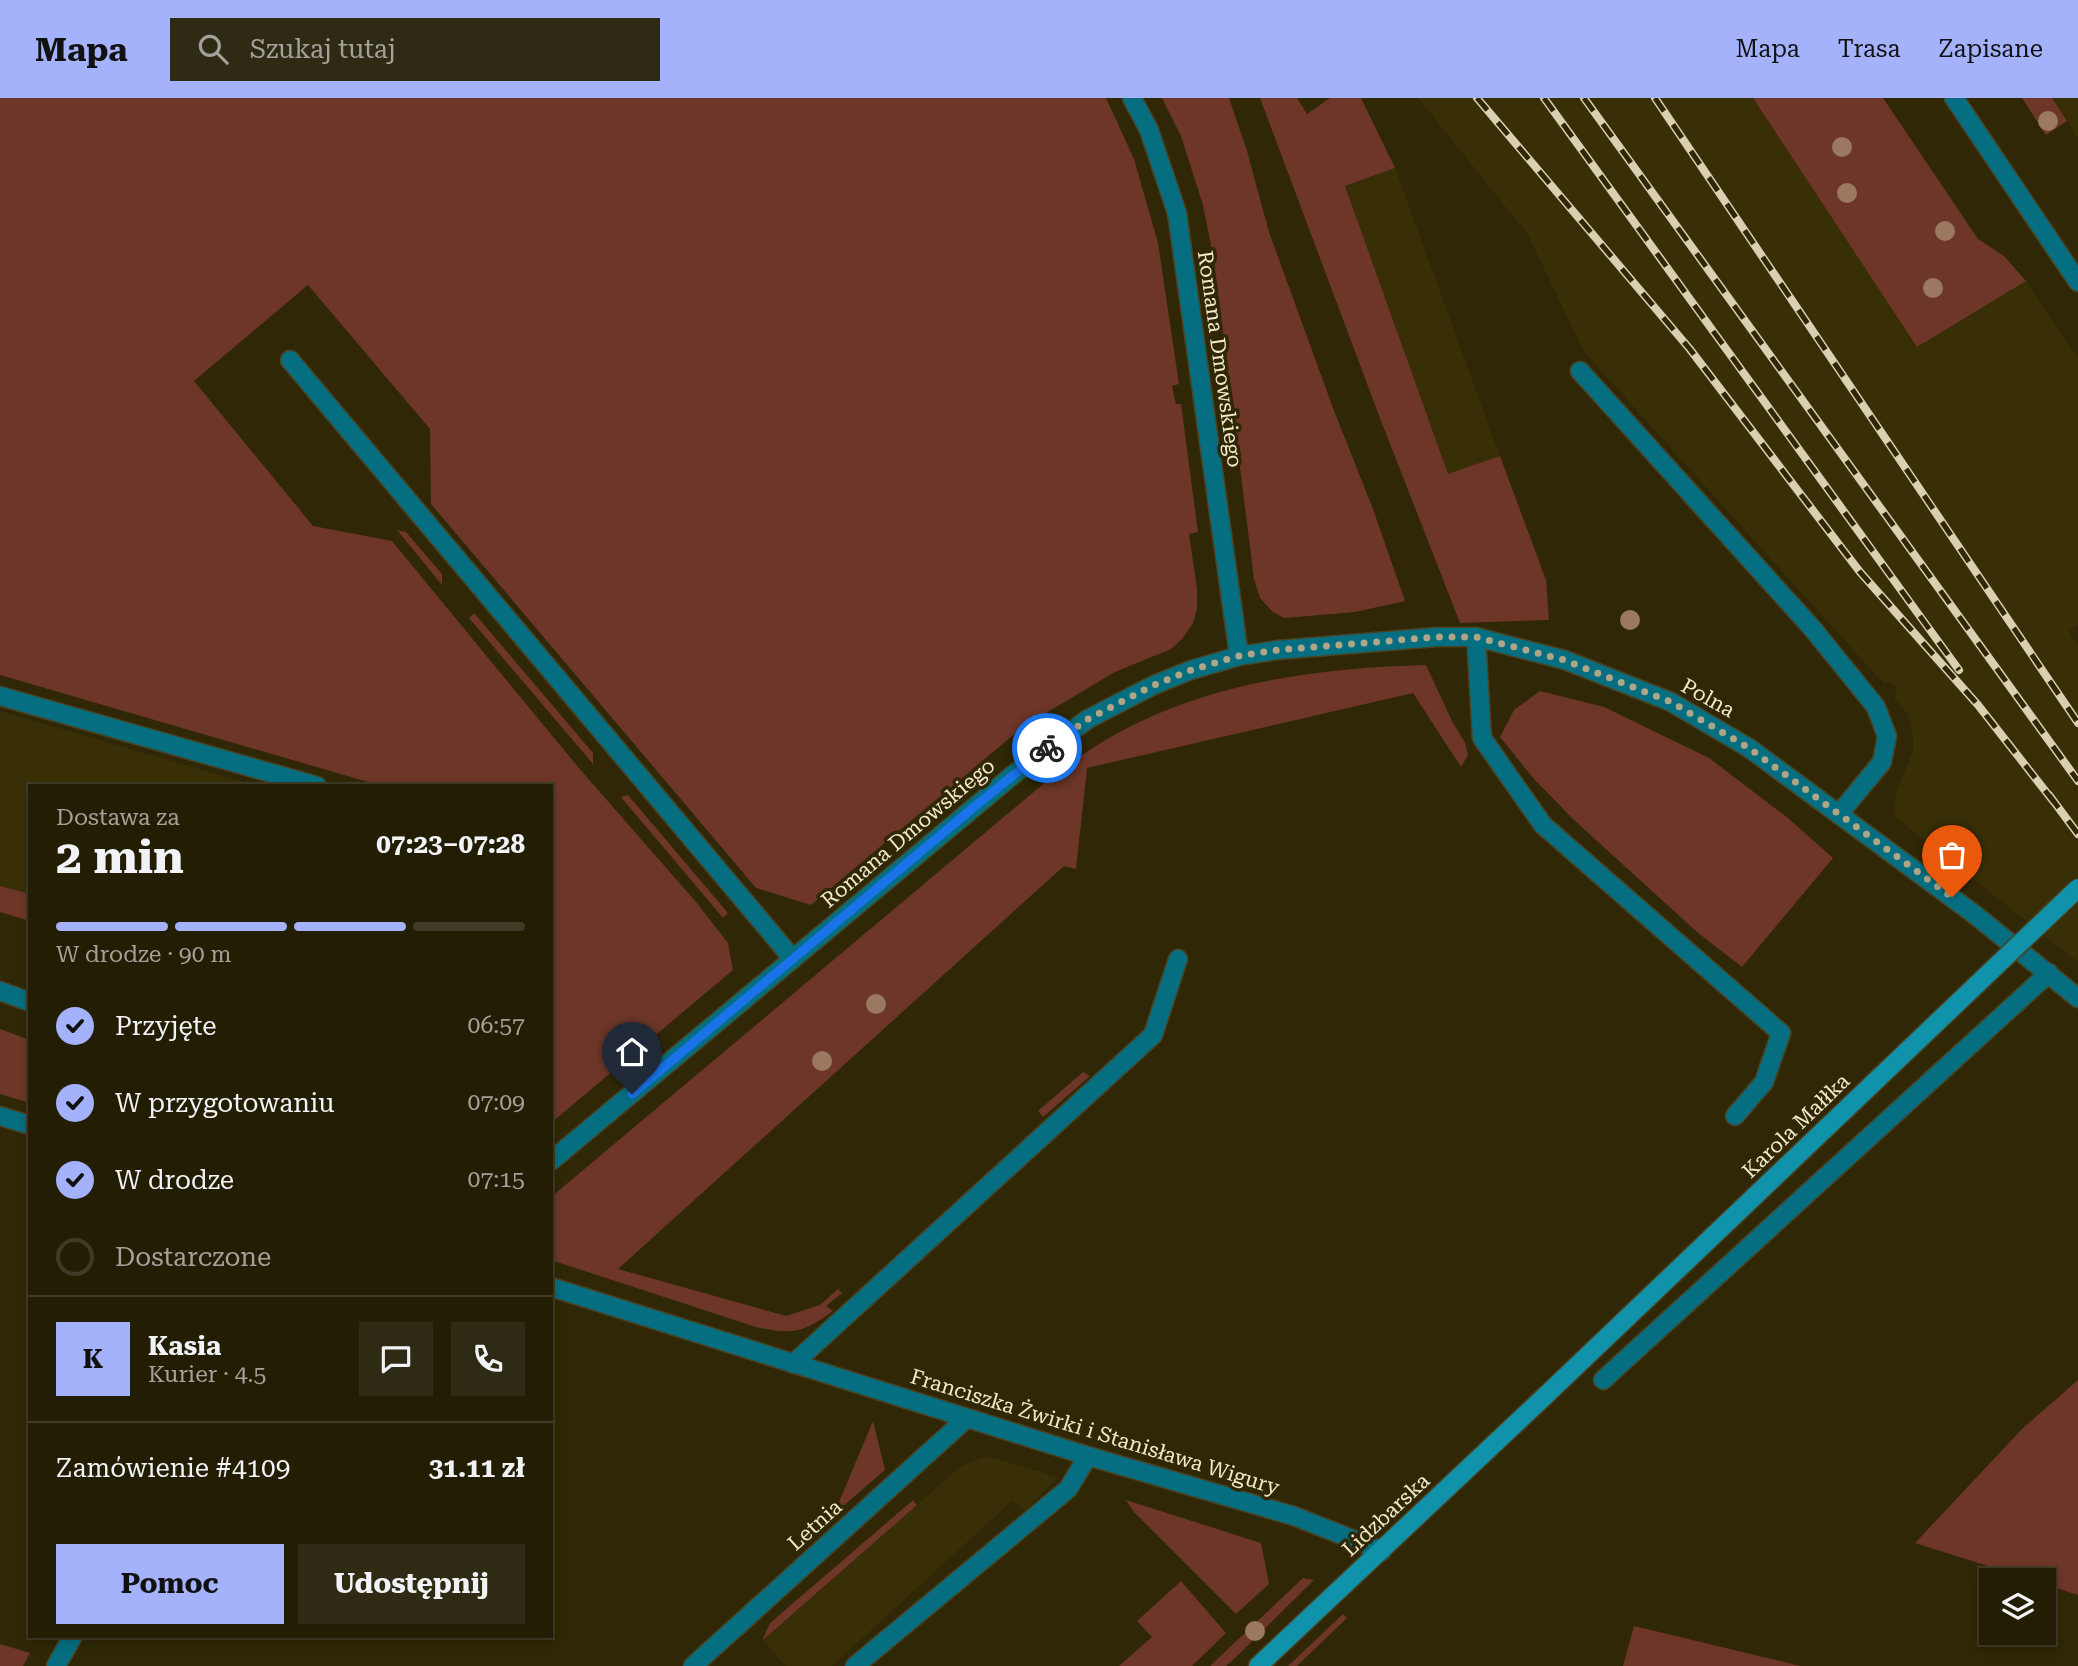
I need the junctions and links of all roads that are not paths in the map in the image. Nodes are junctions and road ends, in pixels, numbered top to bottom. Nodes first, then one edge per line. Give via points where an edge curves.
1 (1132, 98) edge
2 (1954, 98) edge
3 (2078, 282) edge
4 (290, 360) dead end
5 (1580, 371) dead end
6 (1476, 637) junction
7 (1239, 656) junction
8 (0, 696) edge
9 (310, 784) edge
10 (1839, 814) junction
11 (2078, 888) edge
12 (793, 959) junction
13 (1178, 959) dead end
14 (2049, 973) junction
15 (0, 991) edge
16 (2078, 998) edge
17 (28, 1001) edge
18 (0, 1116) edge
19 (1735, 1116) dead end
20 (28, 1124) edge
21 (553, 1159) edge
22 (553, 1288) edge
23 (793, 1364) junction
24 (1603, 1380) dead end
25 (1545, 1396) joint
26 (967, 1419) junction
27 (1088, 1456) junction
28 (1382, 1551) junction
29 (72, 1638) edge
30 (56, 1666) edge
31 (693, 1666) edge
32 (855, 1666) edge
33 (1258, 1666) edge

1 - 7 street, Romana Dmowskiego via 1149,130 1177,213
2 - 3 street
4 - 12 street
5 - 10 street via 1812,628 1876,707 1887,736 1882,762
6 - 7 street, Polna
6 - 10 street, Polna via 1564,660 1671,702 1749,748
6 - 19 street via 1482,738 1543,825 1782,1033 1764,1083
7 - 12 street, Romana Dmowskiego via 1154,685 1088,719 1014,774
8 - 9 street
10 - 14 street, Polna
11 - 25 main road, Karola Małłka, bridge
12 - 21 street, Romana Dmowskiego
13 - 23 street via 1153,1035
14 - 16 street, Polna
14 - 24 street
15 - 17 street
18 - 20 street
22 - 23 street, Franciszka Żwirki i Stanisława Wigury
23 - 26 street, Franciszka Żwirki i Stanisława Wigury
25 - 28 main road, Lidzbarska
26 - 27 street, Franciszka Żwirki i Stanisława Wigury
26 - 31 street, Letnia
27 - 28 street, Franciszka Żwirki i Stanisława Wigury via 1294,1516
27 - 32 street via 1068,1489
28 - 33 main road, Lidzbarska
29 - 30 street

